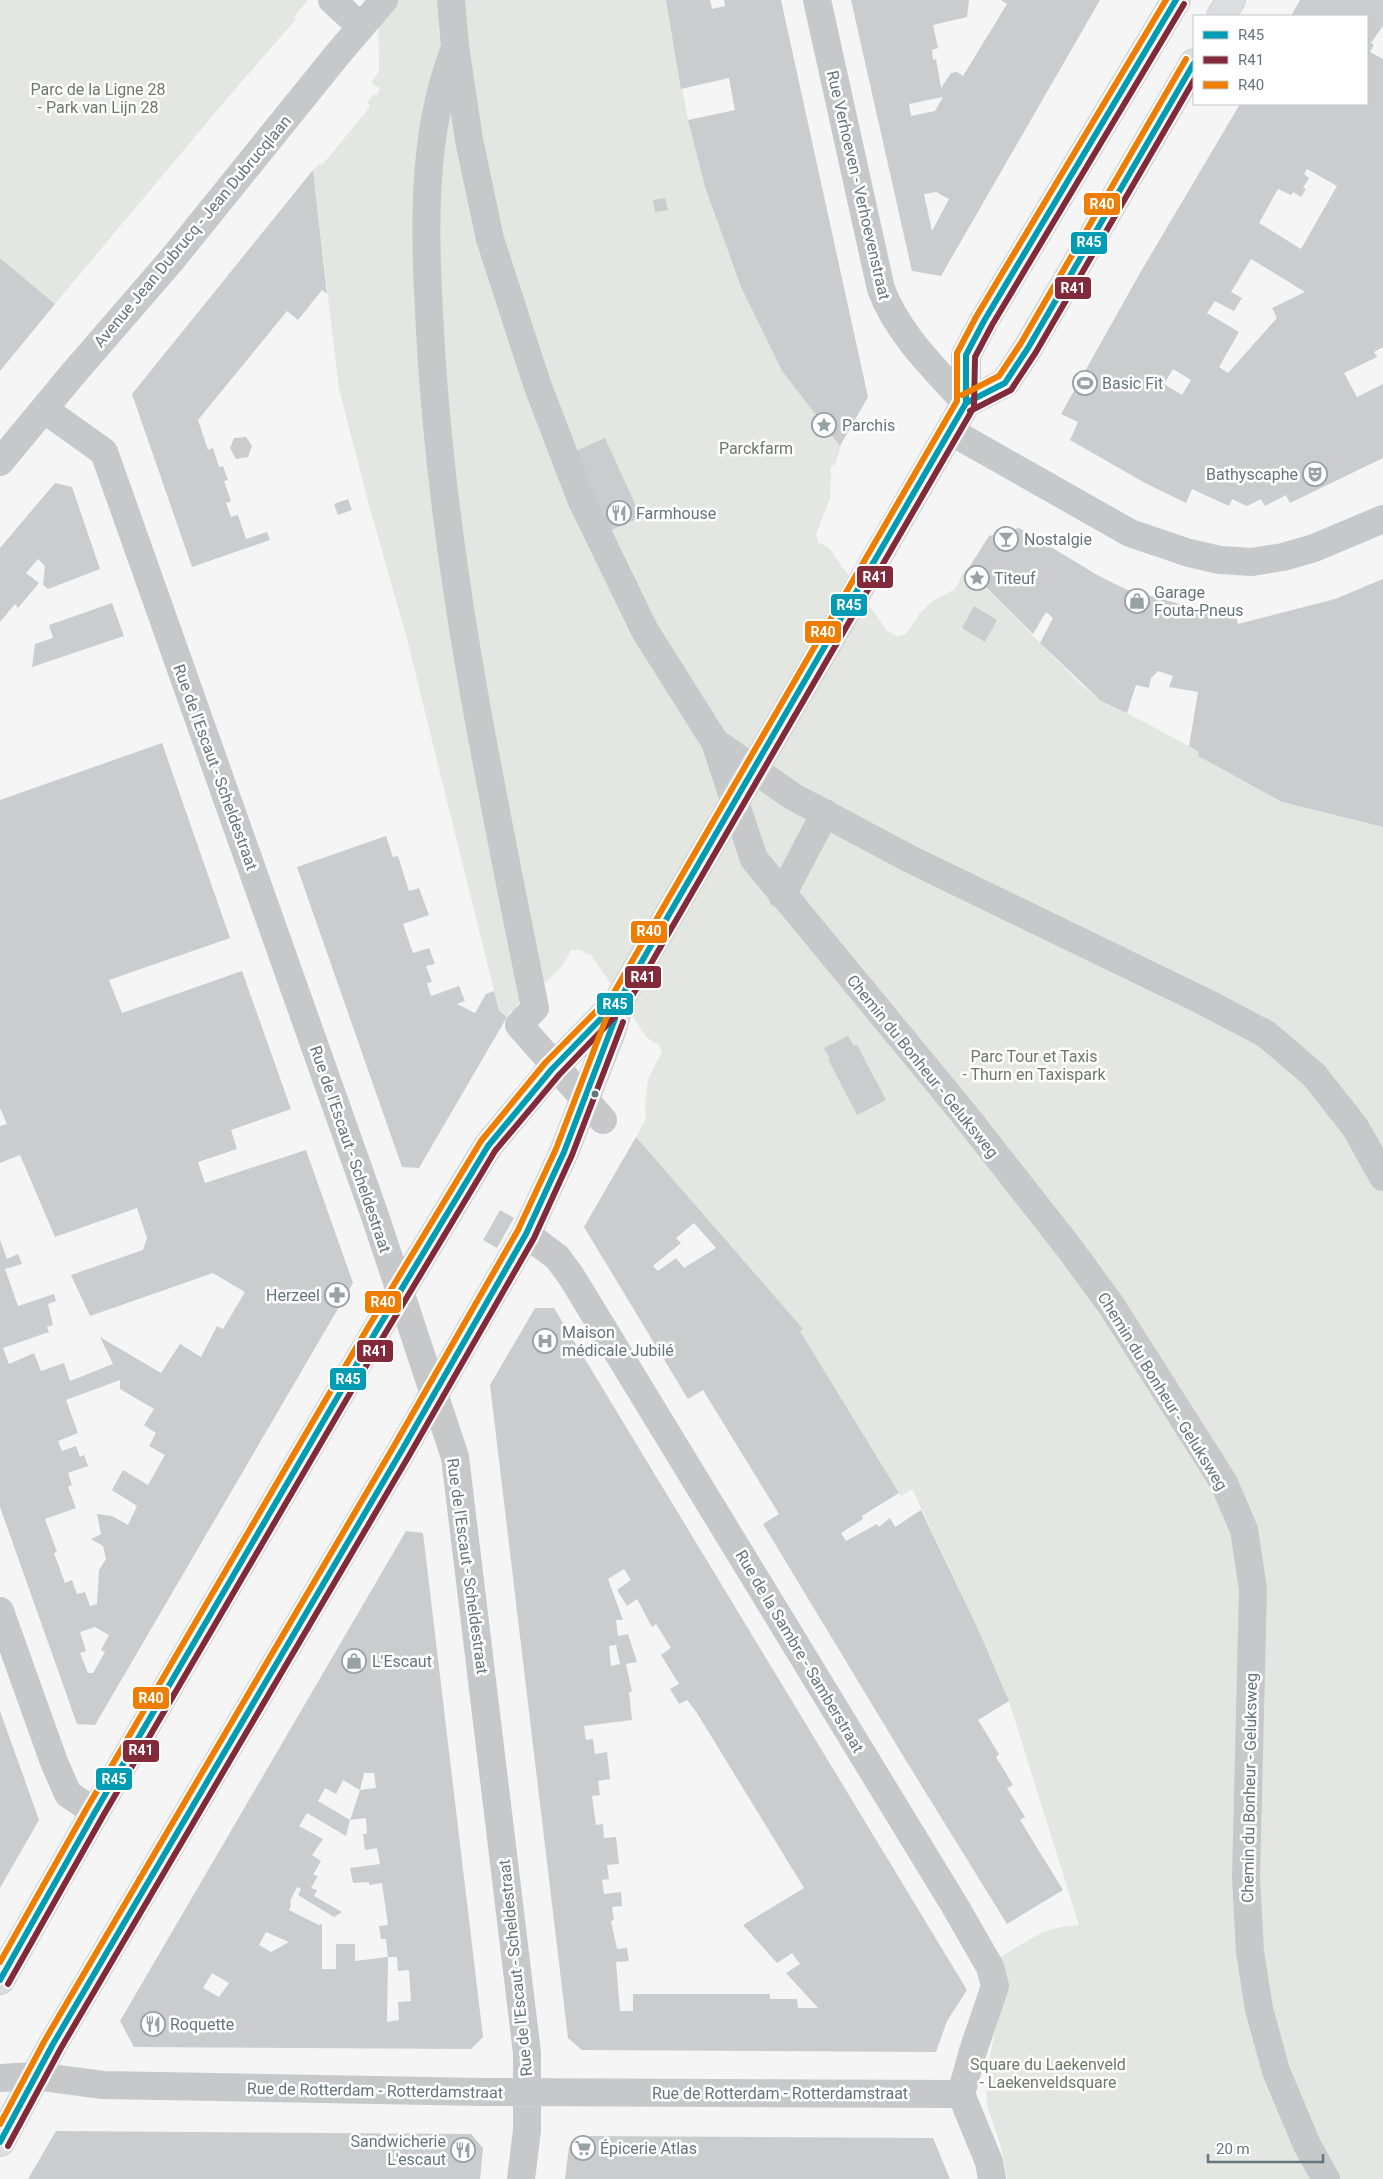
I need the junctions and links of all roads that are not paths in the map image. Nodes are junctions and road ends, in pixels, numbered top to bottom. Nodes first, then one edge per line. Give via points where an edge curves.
1 (332, 0) edge
2 (451, 0) edge
3 (817, 0) edge
4 (1176, 0) edge
5 (1231, 0) edge
6 (375, 11) edge
7 (1222, 15) edge
8 (455, 46) junction
9 (1193, 65) edge
10 (966, 403) junction
11 (44, 410) junction
12 (950, 430) junction
13 (0, 462) edge
14 (1383, 519) edge
15 (715, 742) junction
16 (825, 813) junction
17 (782, 895) junction
18 (620, 999) junction
19 (555, 1067) junction
20 (584, 1100) junction
21 (603, 1120) dead end
22 (1383, 1177) edge
23 (526, 1234) junction
24 (400, 1291) junction
25 (434, 1394) junction
26 (0, 1611) edge
27 (94, 1812) junction
28 (0, 1980) edge
29 (35, 2076) junction
30 (0, 2078) edge
31 (527, 2092) junction
32 (961, 2094) junction
33 (0, 2142) edge
34 (522, 2179) edge
35 (992, 2179) edge
36 (1326, 2179) edge

1 - 6 street
2 - 8 street
3 - 10 street, Rue Verhoeven - Verhoevenstraat via 886,304 915,347
4 - 10 main road via 966,355
5 - 7 main road
6 - 11 street, Avenue Jean Dubrucq - Jean Dubrucqlaan
8 - 15 street via 469,140 490,240 537,384 581,499 645,631
8 - 19 street via 435,116 426,217 434,402 444,500 465,640 535,1008 519,1026
9 - 10 main road via 1006,383
10 - 12 main road
11 - 13 street, Avenue Jean Dubrucq - Jean Dubrucqlaan
11 - 24 street, Rue de l'Escaut - Scheldestraat via 104,452
12 - 14 street via 1130,533 1189,554 1252,562 1283,557 1314,548
12 - 18 main road, bridge
15 - 16 street via 792,796
15 - 17 street, Chemin du Bonheur - Geluksweg via 754,859
16 - 17 street
16 - 22 street via 910,859 1266,1034 1314,1075 1354,1127
17 - 36 street, Chemin du Bonheur - Geluksweg via 964,1114 1111,1305 1224,1483 1244,1530 1252,1589 1246,1878 1250,1952 1259,2009 1276,2071 1307,2145
18 - 19 main road
18 - 20 main road via 612,1029
19 - 20 street
19 - 24 main road via 488,1146
20 - 21 street
20 - 23 main road
23 - 25 main road
23 - 32 street, Rue de la Sambre - Samberstraat via 557,1257 571,1276 990,1967 995,1986
24 - 25 street, Rue de l'Escaut - Scheldestraat
24 - 27 main road
25 - 29 main road
25 - 31 street, Rue de l'Escaut - Scheldestraat via 459,1478 527,2053
26 - 27 street via 68,1794
27 - 28 main road
29 - 30 street, Rue de Rotterdam - Rotterdamstraat
29 - 31 street, Rue de Rotterdam - Rotterdamstraat via 103,2085
29 - 33 main road
31 - 32 street, Rue de Rotterdam - Rotterdamstraat
31 - 34 street, Rue de l'Escaut - Scheldestraat
32 - 35 street via 989,2162

